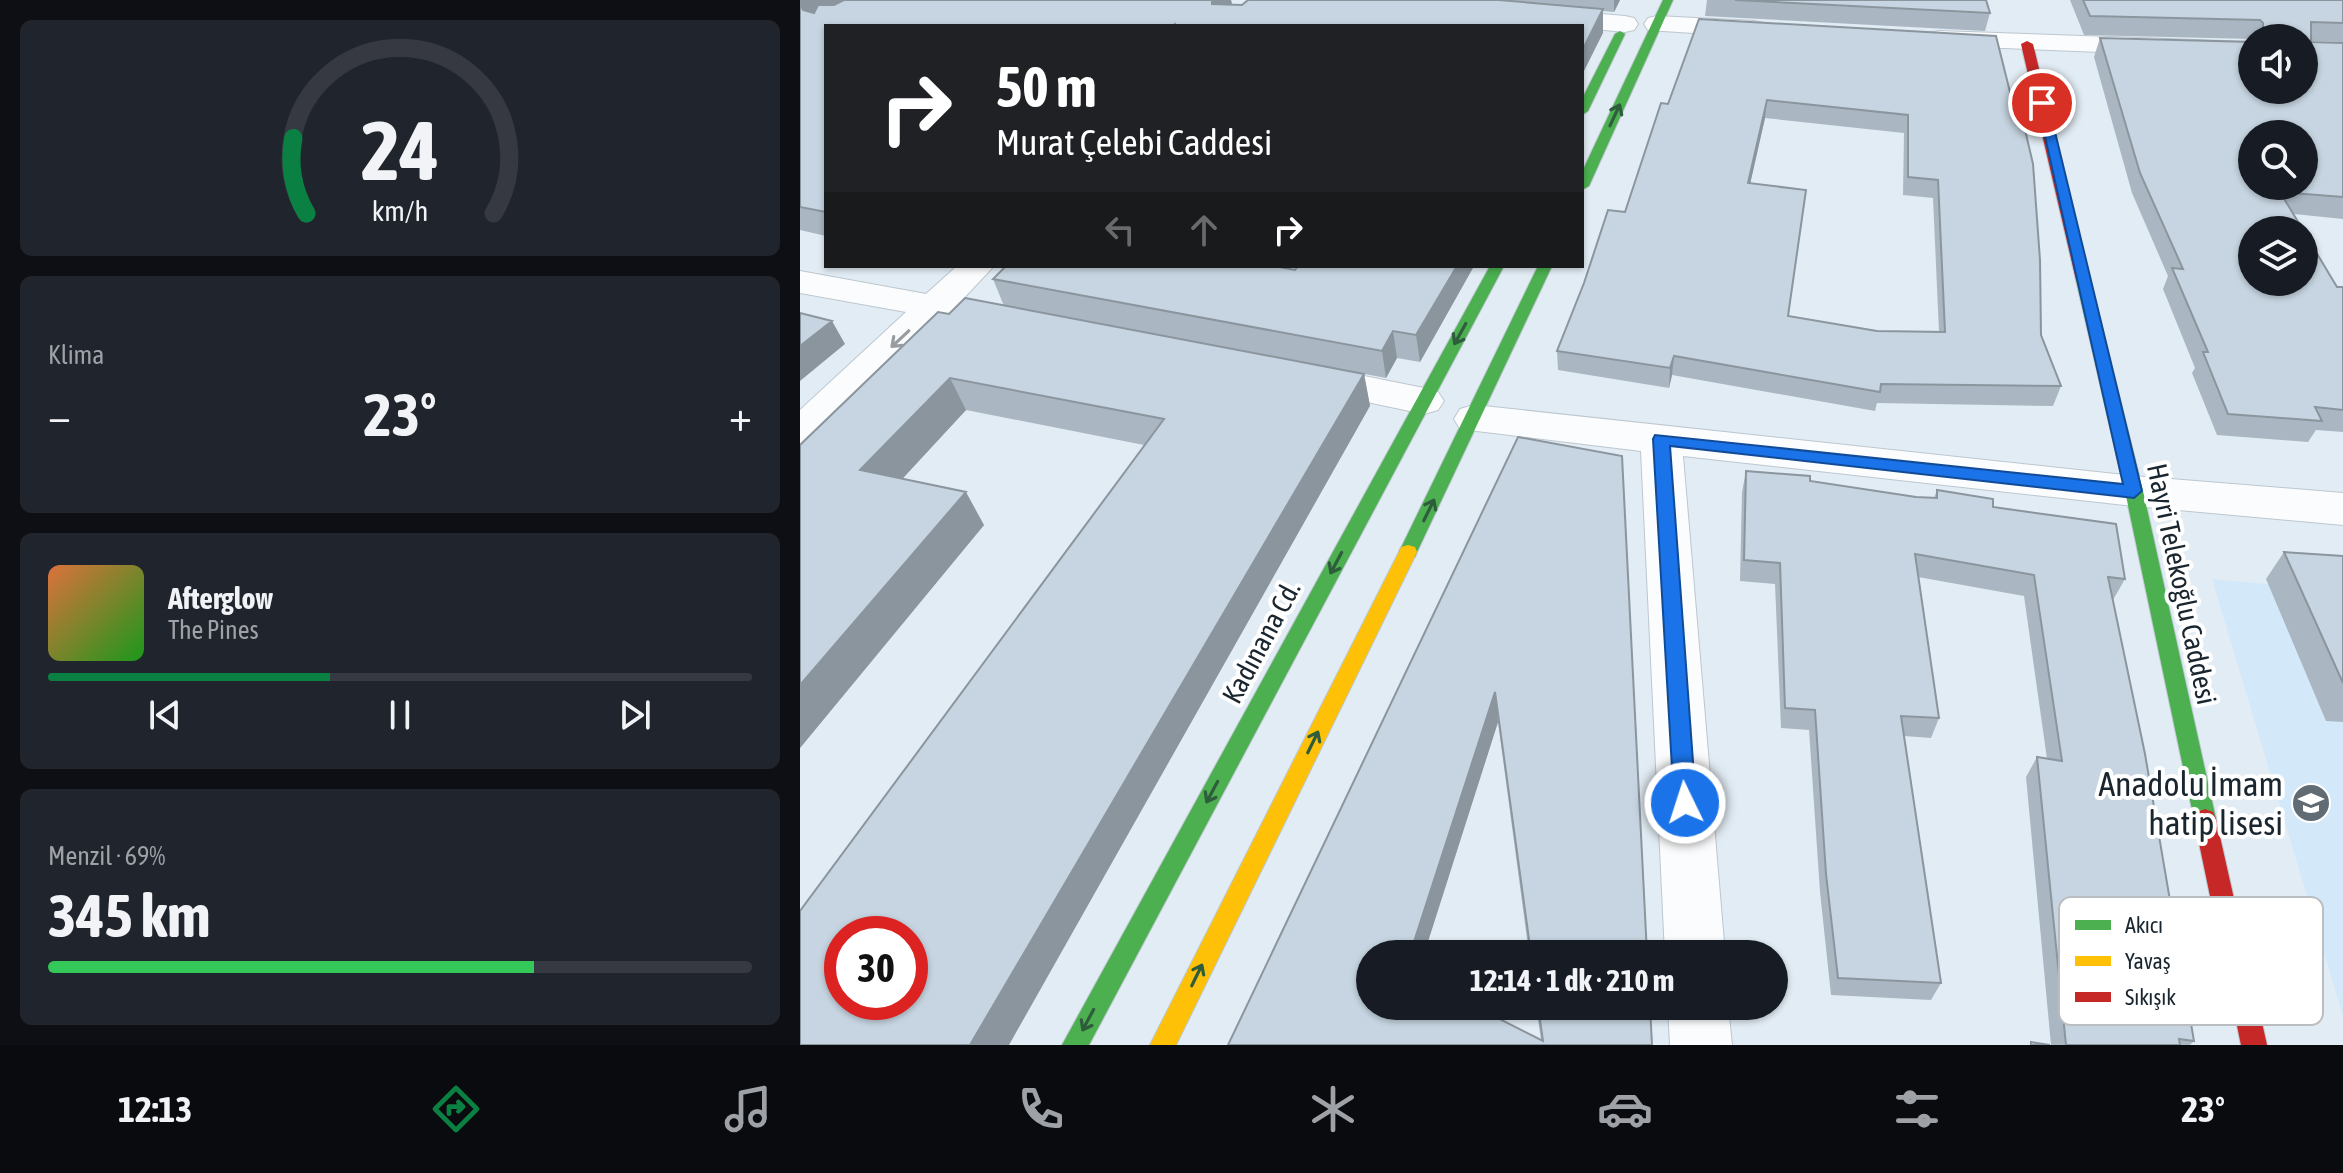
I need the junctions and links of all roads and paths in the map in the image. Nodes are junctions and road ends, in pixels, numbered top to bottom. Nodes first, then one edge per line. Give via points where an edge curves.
1 (1663, 12) edge
2 (1516, 14) edge
3 (1628, 18) joint
4 (1781, 31) edge
5 (1919, 38) edge
6 (2027, 44) junction
7 (2238, 50) edge
8 (1584, 107) edge
9 (1584, 182) edge
10 (975, 268) edge
11 (1496, 268) edge
12 (1544, 268) edge
13 (800, 282) edge
14 (935, 306) junction
15 (1042, 327) edge
16 (1271, 371) edge
17 (1424, 401) junction
18 (1474, 419) junction
19 (800, 433) edge
20 (1661, 439) junction
21 (2134, 491) junction
22 (2343, 509) edge
23 (2222, 897) edge
24 (1694, 940) edge
25 (1699, 1020) edge
26 (2250, 1025) edge
27 (1075, 1045) edge
28 (1163, 1045) edge
29 (1701, 1045) edge
30 (2254, 1045) edge

1 - 4 street
9 -> 1 street
2 - 3 street
3 - 8 street
5 - 6 street
6 - 7 street
6 - 21 street, Hayri Telekoğlu Caddesi
10 - 14 street
11 -> 17 street, Kadınana Cd.
12 - 18 street
13 - 14 street
14 - 15 street
14 -> 19 street
16 - 17 street
17 -> 27 street, Kadınana Cd.
18 - 20 street
28 -> 18 street
20 - 21 street
20 - 24 street
21 - 22 street
21 - 23 street, Hayri Telekoğlu Caddesi
25 - 29 street
26 - 30 street, Hayri Telekoğlu Caddesi

